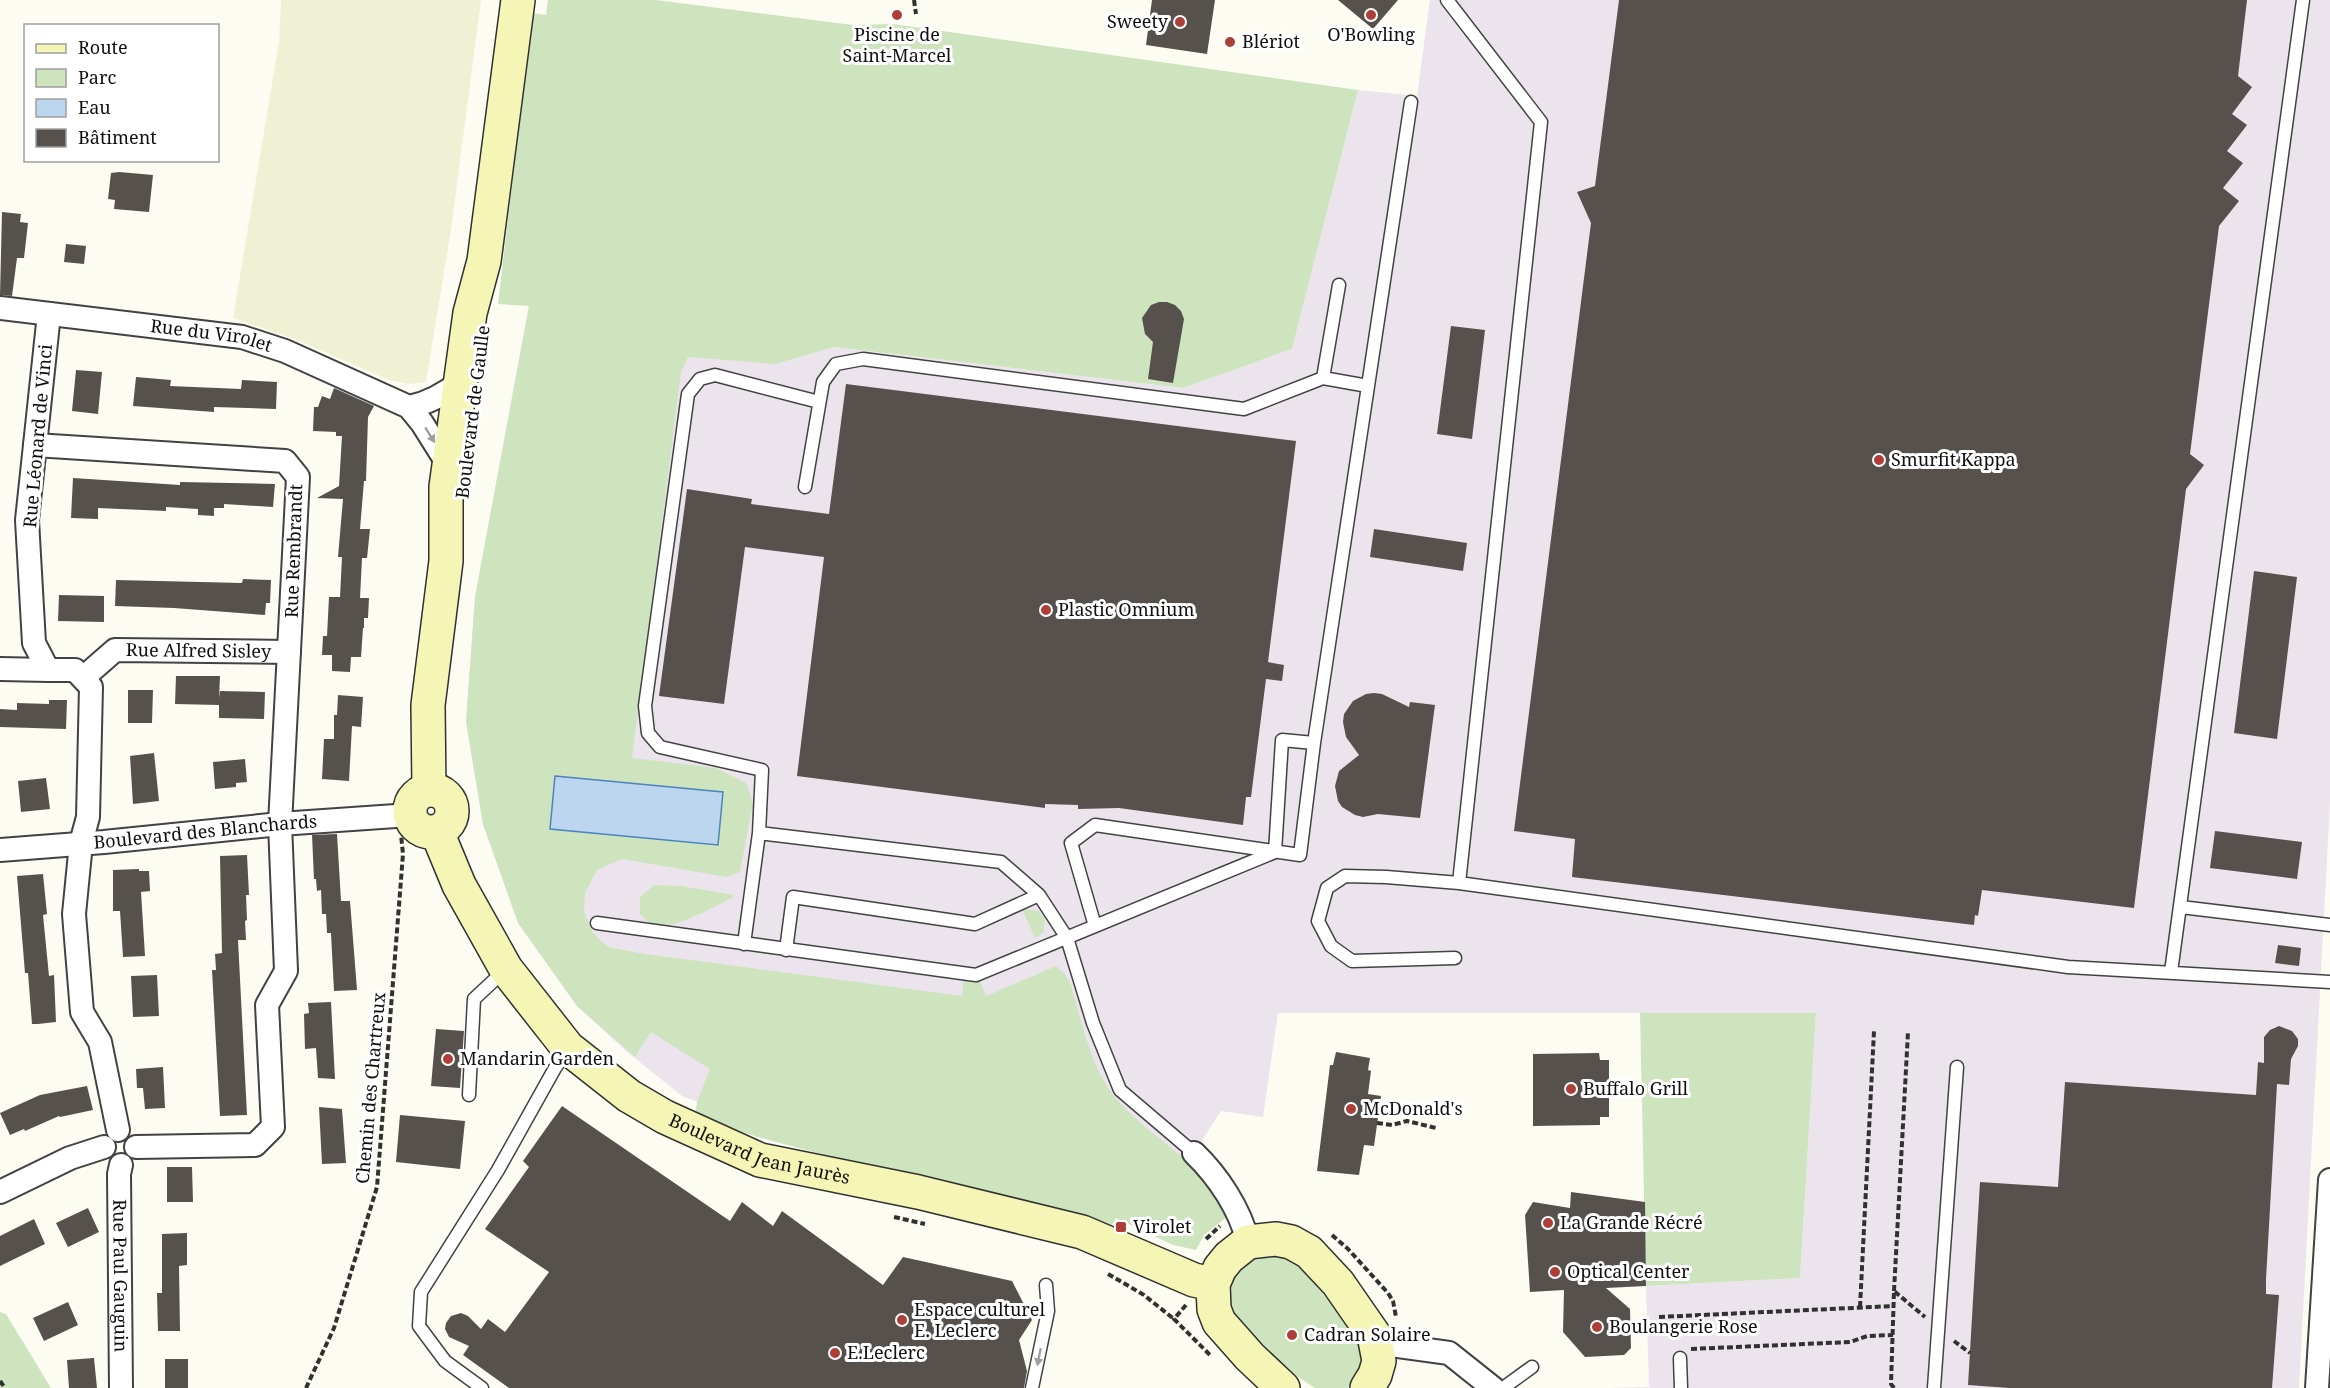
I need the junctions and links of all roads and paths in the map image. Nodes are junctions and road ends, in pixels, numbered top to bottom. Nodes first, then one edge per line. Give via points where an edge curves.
1 (518, 0) edge
2 (914, 0) edge
3 (1447, 0) edge
4 (2303, 0) edge
5 (916, 14) dead end
6 (1411, 102) dead end
7 (484, 261) junction
8 (1339, 285) dead end
9 (0, 308) edge
10 (50, 314) junction
11 (1323, 378) junction
12 (461, 381) junction
13 (1368, 386) junction
14 (819, 402) junction
15 (409, 407) junction
16 (35, 445) junction
17 (449, 466) junction
18 (805, 487) dead end
19 (446, 561) junction
20 (289, 652) junction
21 (0, 669) edge
22 (48, 670) junction
23 (83, 678) junction
24 (1314, 743) junction
25 (419, 813) junction
26 (280, 824) junction
27 (759, 833) junction
28 (81, 843) junction
29 (0, 850) edge
30 (1275, 852) junction
31 (1460, 883) junction
32 (1039, 895) junction
33 (2181, 907) junction
34 (597, 923) dead end
35 (1095, 926) junction
36 (2330, 926) edge
37 (1067, 938) junction
38 (744, 944) junction
39 (786, 950) junction
40 (1455, 958) dead end
41 (506, 969) junction
42 (2171, 972) junction
43 (2330, 982) edge
44 (1874, 1031) dead end
45 (1908, 1032) dead end
46 (568, 1048) junction
47 (1957, 1067) dead end
48 (469, 1095) dead end
49 (1377, 1123) dead end
50 (1436, 1128) dead end
51 (111, 1138) junction
52 (136, 1147) junction
53 (1194, 1153) joint
54 (121, 1165) junction
55 (2330, 1180) edge
56 (0, 1192) edge
57 (1248, 1242) junction
58 (1348, 1249) dead end
59 (1213, 1284) junction
60 (1046, 1285) dead end
61 (1894, 1291) junction
62 (1894, 1306) junction
63 (1860, 1307) junction
64 (1659, 1317) dead end
65 (1936, 1327) junction
66 (1387, 1335) junction
67 (1893, 1335) junction
68 (1970, 1353) dead end
69 (1682, 1354) joint
70 (1532, 1366) dead end
71 (0, 1381) edge
72 (5, 1388) edge
73 (121, 1388) edge
74 (306, 1388) edge
75 (482, 1388) edge
76 (1032, 1388) edge
77 (1283, 1388) edge
78 (1367, 1388) edge
79 (1493, 1388) edge
80 (1503, 1388) edge
81 (1681, 1388) edge
82 (1894, 1388) edge
83 (1934, 1388) edge
84 (2317, 1388) edge

1 - 7 main road, Boulevard de Gaulle
2 - 5 path
3 - 31 lane via 1541,122
4 - 33 lane
6 - 13 lane
7 - 12 main road, Boulevard de Gaulle via 470,313
7 - 19 main road, Boulevard de Gaulle via 485,338 475,420 465,492
8 - 11 lane
9 - 10 street, Rue du Virolet
10 - 15 street, Rue du Virolet via 242,337 285,351
10 - 16 street, Rue Léonard de Vinci
11 - 13 lane
11 - 14 lane via 1244,410 863,359 836,364 823,382
12 - 15 street via 440,396
12 - 17 main road, Boulevard de Gaulle
13 - 24 lane
14 - 18 lane
14 - 27 lane via 715,375 700,379 688,394 686,405 645,705 648,733 660,747 762,770
15 -> 17 street, Rue du Virolet
16 - 20 street, Rue Rembrandt via 285,461 298,477
16 - 22 street, Rue Léonard de Vinci via 27,520 34,643
17 - 19 main road, Boulevard de Gaulle
19 - 25 main road, Boulevard de Gaulle
20 - 23 street, Rue Alfred Sisley via 115,650
20 - 26 street, Rue Rembrandt
21 - 22 street
22 - 23 street via 75,670
23 - 28 street via 91,687 88,817
24 - 30 lane via 1300,855
24 - 30 lane via 1282,740
25 - 26 street, Boulevard des Blanchards
25 - 41 main road, Boulevard Jean Jaurès
25 - 74 path, Chemin des Chartreux via 403,854 377,1187 334,1328
26 - 28 street, Boulevard des Blanchards
26 - 52 street, Rue Rembrandt via 286,971 267,1005 273,1127 255,1145
27 - 32 lane via 1001,862
27 - 38 lane
28 - 29 street, Boulevard des Blanchards
28 - 51 street via 74,914 82,1012 100,1042
30 - 35 lane
30 - 35 lane via 1095,825 1071,843
31 - 40 lane via 1345,876 1327,888 1318,921 1331,946 1352,961
31 - 42 lane via 2068,967
32 - 37 lane
32 - 39 lane via 975,924 793,897
33 - 36 lane
33 - 42 lane
34 - 38 lane
35 - 37 lane
37 - 39 lane via 976,975
37 - 53 lane via 1093,1023 1120,1090
38 - 39 lane
41 - 46 main road, Boulevard Jean Jaurès
41 - 48 lane via 474,999
42 - 43 lane
44 - 63 path
45 - 61 path
46 - 59 main road, Boulevard Jean Jaurès via 629,1096 665,1117 760,1160 918,1192 1082,1232 1194,1280
46 - 75 lane via 421,1292 419,1326 445,1361
47 - 65 lane
49 - 50 path via 1407,1121
51 - 52 street via 130,1134
51 - 54 street via 111,1158
51 - 56 street
52 - 54 street via 133,1159
53 - 57 street via 1211,1169 1240,1218
54 - 73 street, Rue Paul Gauguin
55 - 84 street
57 - 59 main road via 1229,1257
57 - 66 main road via 1276,1239 1292,1242 1309,1252 1338,1283 1374,1335
58 - 66 path via 1393,1301
59 - 77 main road via 1212,1298 1219,1323
60 -> 76 lane via 1047,1311
61 - 62 path
61 - 65 path
62 - 63 path
62 - 67 path
63 - 64 path
65 - 68 path
65 - 83 lane
66 - 78 main road via 1376,1375
66 - 79 street via 1391,1345 1449,1353
67 - 69 path via 1867,1335 1850,1342
67 - 82 path
69 - 81 lane
70 - 80 lane
71 - 72 path

